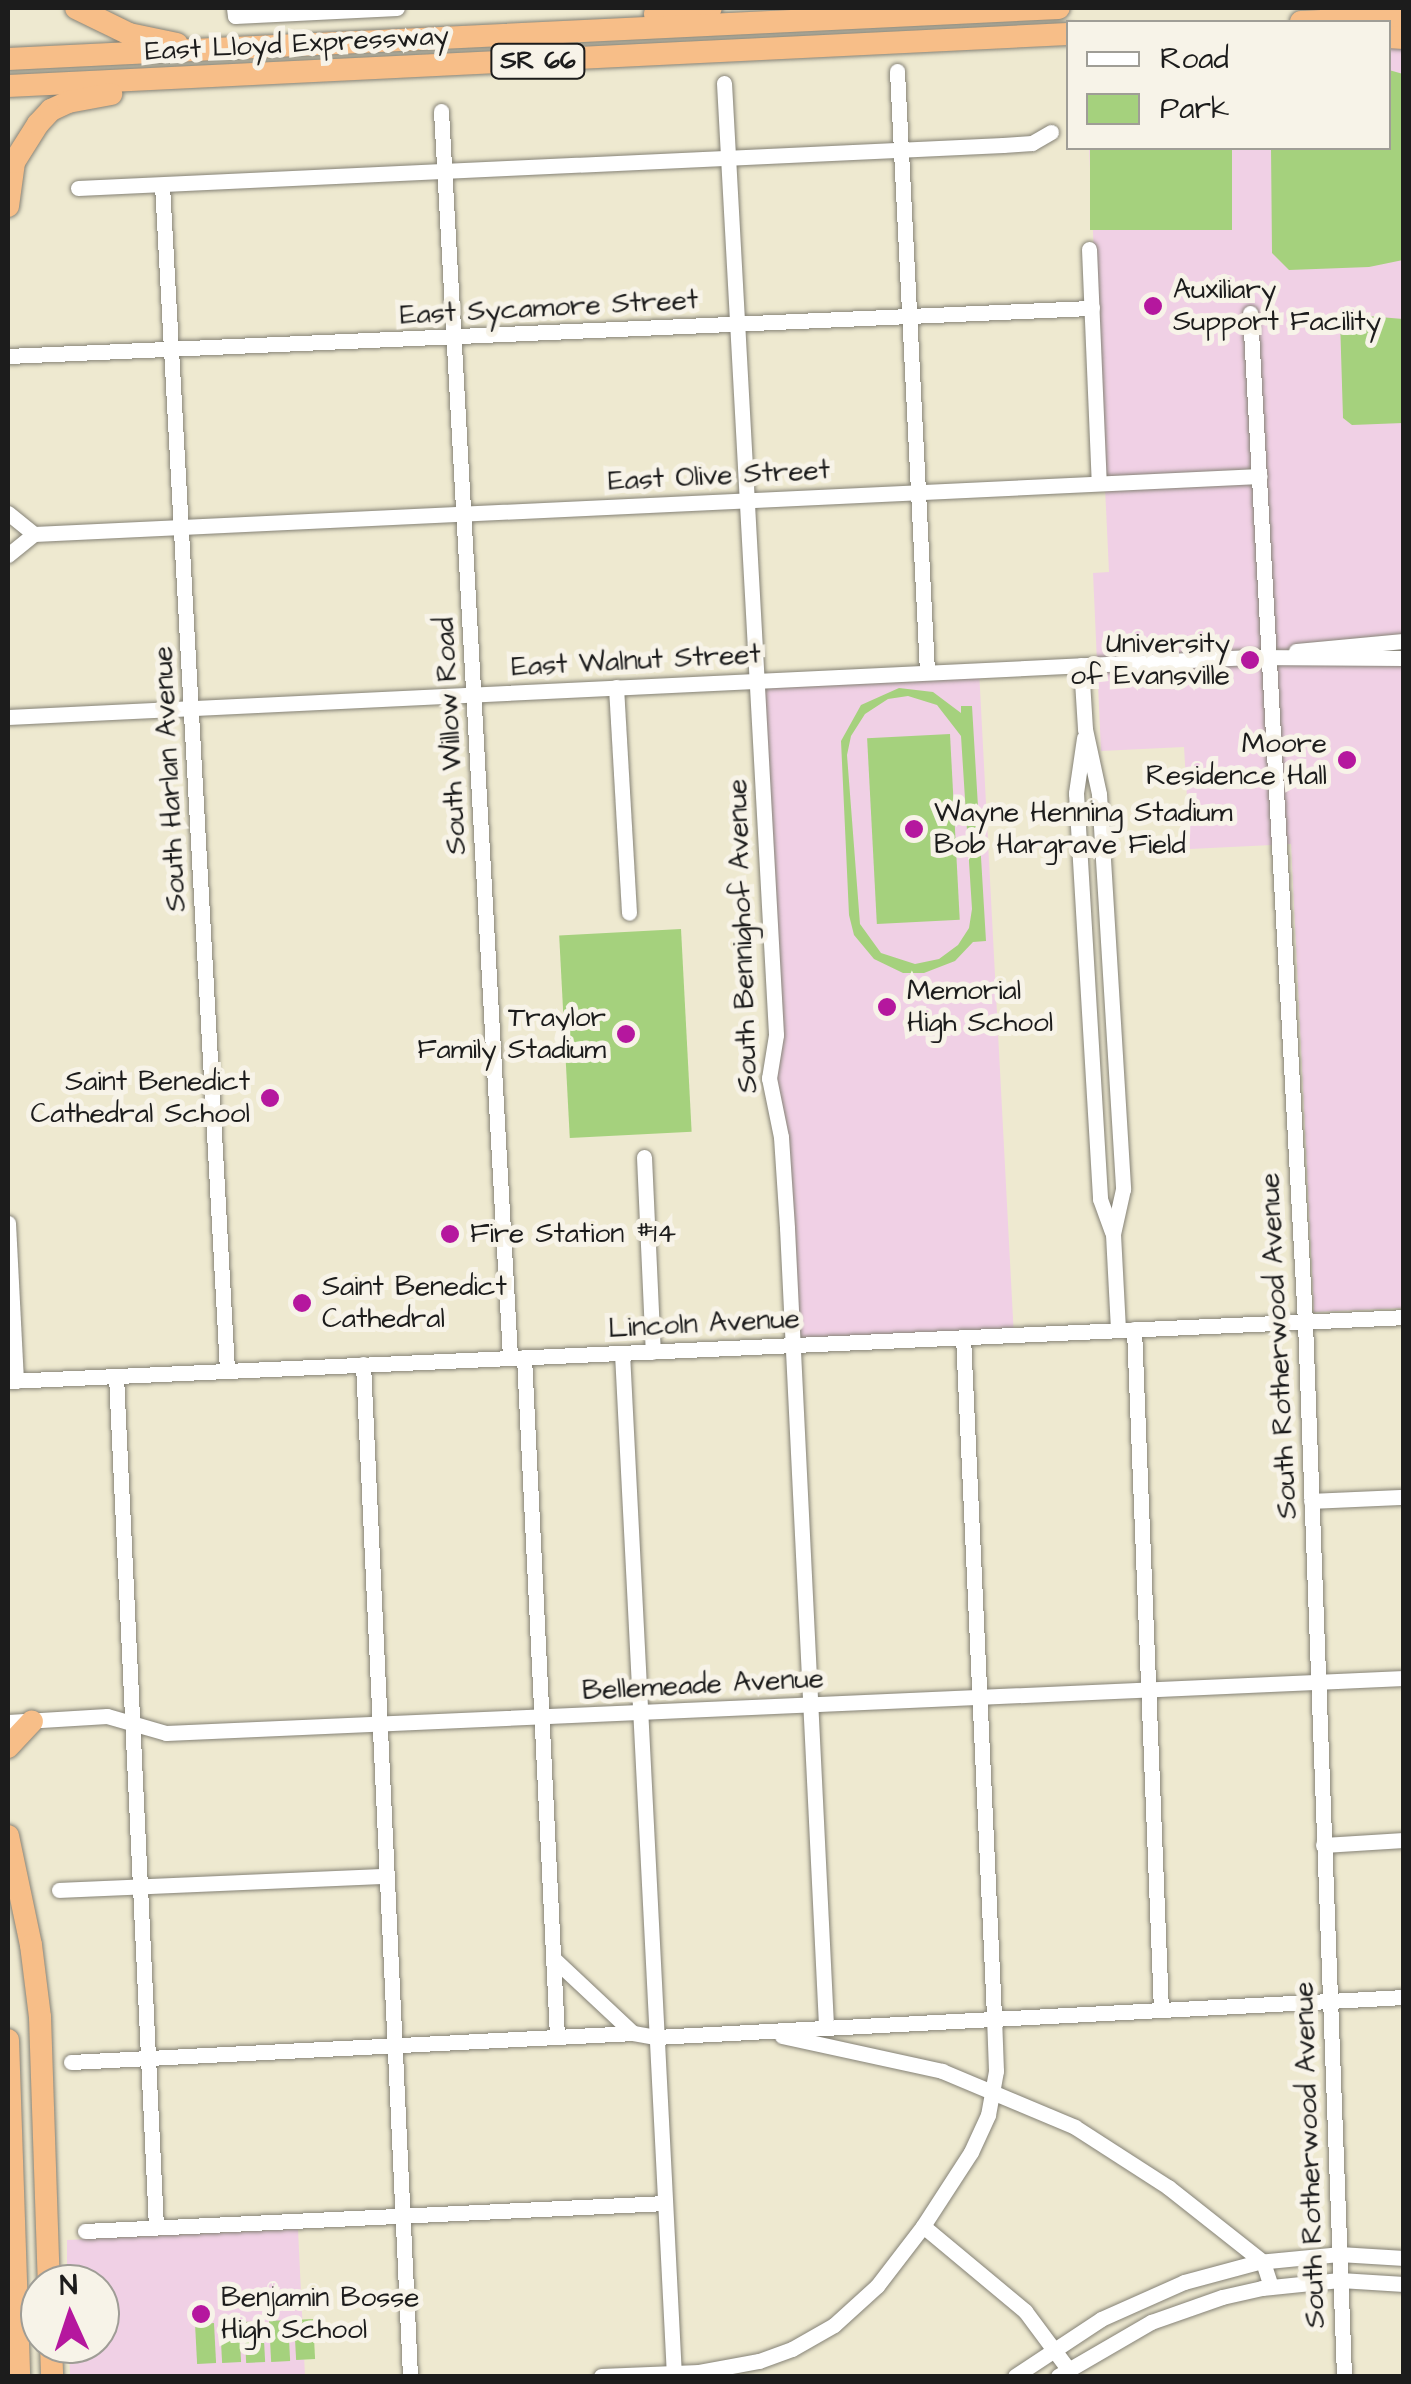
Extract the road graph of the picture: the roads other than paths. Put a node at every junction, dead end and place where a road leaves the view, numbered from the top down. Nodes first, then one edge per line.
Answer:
1 (76, 8) edge
2 (397, 8) edge
3 (712, 8) edge
4 (1058, 8) edge
5 (235, 12) edge
6 (1404, 17) edge
7 (1342, 20) edge
8 (589, 31) junction
9 (1066, 34) edge
10 (204, 51) junction
11 (8, 59) edge
12 (897, 71) dead end
13 (158, 81) junction
14 (724, 84) dead end
15 (8, 86) edge
16 (442, 112) dead end
17 (1051, 132) dead end
18 (901, 150) junction
19 (728, 158) junction
20 (446, 171) junction
21 (162, 185) junction
22 (78, 188) dead end
23 (8, 206) edge
24 (1089, 250) dead end
25 (1092, 308) junction
26 (1250, 314) dead end
27 (909, 316) junction
28 (737, 324) junction
29 (455, 338) junction
30 (171, 350) junction
31 (8, 356) edge
32 (1260, 476) junction
33 (1100, 483) junction
34 (920, 492) junction
35 (747, 500) junction
36 (8, 513) edge
37 (464, 514) junction
38 (182, 528) junction
39 (34, 534) junction
40 (8, 555) edge
41 (1404, 641) edge
42 (1268, 656) junction
43 (1404, 658) edge
44 (1081, 665) junction
45 (927, 672) junction
46 (756, 680) junction
47 (616, 688) junction
48 (474, 694) junction
49 (191, 708) junction
50 (8, 716) edge
51 (1085, 729) junction
52 (629, 913) dead end
53 (644, 1158) dead end
54 (8, 1223) edge
55 (1113, 1234) junction
56 (1404, 1317) edge
57 (1305, 1322) junction
58 (1126, 1329) junction
59 (963, 1336) junction
60 (793, 1345) junction
61 (653, 1352) junction
62 (622, 1353) junction
63 (517, 1357) junction
64 (363, 1364) junction
65 (228, 1371) junction
66 (116, 1376) junction
67 (12, 1381) edge
68 (1404, 1498) edge
69 (1311, 1501) junction
70 (1404, 1678) edge
71 (1318, 1682) junction
72 (1148, 1690) junction
73 (979, 1698) junction
74 (810, 1706) junction
75 (642, 1713) junction
76 (542, 1718) junction
77 (32, 1721) junction
78 (8, 1722) edge
79 (132, 1723) junction
80 (380, 1725) junction
81 (8, 1748) edge
82 (8, 1836) edge
83 (1404, 1840) edge
84 (1323, 1845) junction
85 (386, 1876) junction
86 (140, 1887) junction
87 (59, 1890) dead end
88 (554, 1960) junction
89 (1404, 1998) edge
90 (1328, 2000) junction
91 (1161, 2008) junction
92 (994, 2016) junction
93 (826, 2026) junction
94 (763, 2032) junction
95 (634, 2033) junction
96 (557, 2037) junction
97 (656, 2038) junction
98 (8, 2040) edge
99 (394, 2045) junction
100 (147, 2057) junction
101 (71, 2062) dead end
102 (994, 2091) junction
103 (665, 2203) junction
104 (403, 2215) junction
105 (156, 2226) junction
106 (923, 2226) junction
107 (85, 2231) dead end
108 (48, 2250) junction
109 (15, 2252) junction
110 (1339, 2254) junction
111 (1404, 2258) edge
112 (1263, 2262) junction
113 (48, 2264) edge
114 (1340, 2280) junction
115 (1404, 2284) edge
116 (1271, 2287) junction
117 (1054, 2347) junction
118 (1063, 2372) edge
119 (674, 2375) edge
120 (19, 2376) edge
121 (410, 2376) edge
122 (601, 2376) edge
123 (1015, 2376) edge
124 (1344, 2376) edge

1 - 10 highway, SR 66
2 - 5 street
3 - 8 highway
4 - 8 highway, East Lloyd Expressway / SR 66
6 - 7 highway
8 - 10 highway, East Lloyd Expressway / SR 66
9 - 13 highway, East Lloyd Expressway / SR 66
10 - 11 highway, East Lloyd Expressway
12 - 18 street
13 - 15 highway, East Lloyd Expressway / SR 66
13 - 23 highway
14 - 19 street, South Bennighof Avenue
16 - 20 street, South Willow Road
17 - 18 street
18 - 19 street
18 - 27 street
19 - 20 street
19 - 28 street, South Bennighof Avenue
20 - 21 street
20 - 29 street, South Willow Road
21 - 22 street
21 - 30 street, South Harlan Avenue
24 - 25 street
25 - 27 street, East Sycamore Street
25 - 33 street
26 - 32 street, South Rotherwood Avenue
27 - 28 street, East Sycamore Street
27 - 34 street
28 - 29 street, East Sycamore Street
28 - 35 street, South Bennighof Avenue
29 - 30 street, East Sycamore Street
29 - 37 street, South Willow Road
30 - 31 street, East Sycamore Street
30 - 38 street, South Harlan Avenue
32 - 33 street, East Olive Street
32 - 42 street, South Rotherwood Avenue
33 - 34 street, East Olive Street
34 - 35 street, East Olive Street
34 - 45 street
35 - 37 street, East Olive Street
35 - 46 street, South Bennighof Avenue
36 - 39 street
37 - 38 street, East Olive Street
37 - 48 street, South Willow Road
38 - 39 street, East Olive Street
38 - 49 street, South Harlan Avenue
39 - 40 street
41 - 42 street, East Walnut Street
42 - 43 street, East Walnut Street
42 - 44 street, East Walnut Street
42 - 57 street, South Rotherwood Avenue
44 - 45 street, East Walnut Street
44 - 51 street
45 - 46 street, East Walnut Street
46 - 47 street, East Walnut Street
46 - 60 street, South Bennighof Avenue
47 - 48 street, East Walnut Street
47 - 52 street
48 - 49 street, East Walnut Street
48 - 63 street, South Willow Road
49 - 50 street, East Walnut Street
49 - 65 street, South Harlan Avenue
51 - 55 street
51 - 55 street
53 - 61 street
54 - 67 street
55 - 58 street
56 - 57 street, Lincoln Avenue
57 - 58 street, Lincoln Avenue
57 - 69 street, South Rotherwood Avenue
58 - 59 street, Lincoln Avenue
58 - 72 street
59 - 60 street, Lincoln Avenue
59 - 73 street
60 - 61 street, Lincoln Avenue
60 - 74 street, South Bennighof Avenue
61 - 62 street, Lincoln Avenue
62 - 63 street, Lincoln Avenue
62 - 75 street
63 - 64 street, Lincoln Avenue
63 - 76 street, South Willow Road
64 - 65 street, Lincoln Avenue
64 - 80 street
65 - 66 street, Lincoln Avenue
66 - 67 street, Lincoln Avenue
66 - 79 street
68 - 69 street
69 - 71 street, South Rotherwood Avenue
70 - 71 street, Bellemeade Avenue
71 - 72 street, Bellemeade Avenue
71 - 84 street, South Rotherwood Avenue
72 - 73 street, Bellemeade Avenue
72 - 91 street
73 - 74 street, Bellemeade Avenue
73 - 92 street
74 - 75 street, Bellemeade Avenue
74 - 93 street, South Bennighof Avenue
75 - 76 street, Bellemeade Avenue
75 - 97 street
76 - 80 street, Bellemeade Avenue
76 - 88 street, South Willow Road
77 - 78 street, Bellemeade Avenue
77 - 79 street, Bellemeade Avenue
77 - 81 highway
79 - 80 street, Bellemeade Avenue
79 - 86 street
80 - 85 street
82 - 108 highway
83 - 84 street
84 - 90 street, South Rotherwood Avenue
85 - 86 street
85 - 99 street
86 - 87 street
86 - 100 street
88 - 95 street
88 - 96 street, South Willow Road
89 - 90 street
90 - 91 street
90 - 110 street, South Rotherwood Avenue
91 - 92 street
92 - 93 street
92 - 102 street
93 - 94 street
94 - 97 street
94 - 102 street
95 - 96 street
95 - 97 street
96 - 99 street
97 - 103 street
98 - 109 highway
99 - 100 street
99 - 104 street
100 - 101 street
100 - 105 street
102 - 106 street
102 - 112 street
103 - 104 street
103 - 119 street
104 - 105 street
104 - 121 street
105 - 107 street
106 - 117 street
106 - 119 street
108 - 109 highway
108 - 113 highway
109 - 120 highway
110 - 111 street
110 - 112 street
110 - 114 street, South Rotherwood Avenue
112 - 116 street
112 - 117 street
114 - 115 street
114 - 116 street
114 - 124 street, South Rotherwood Avenue
116 - 118 street
117 - 118 street
117 - 123 street
119 - 122 street

